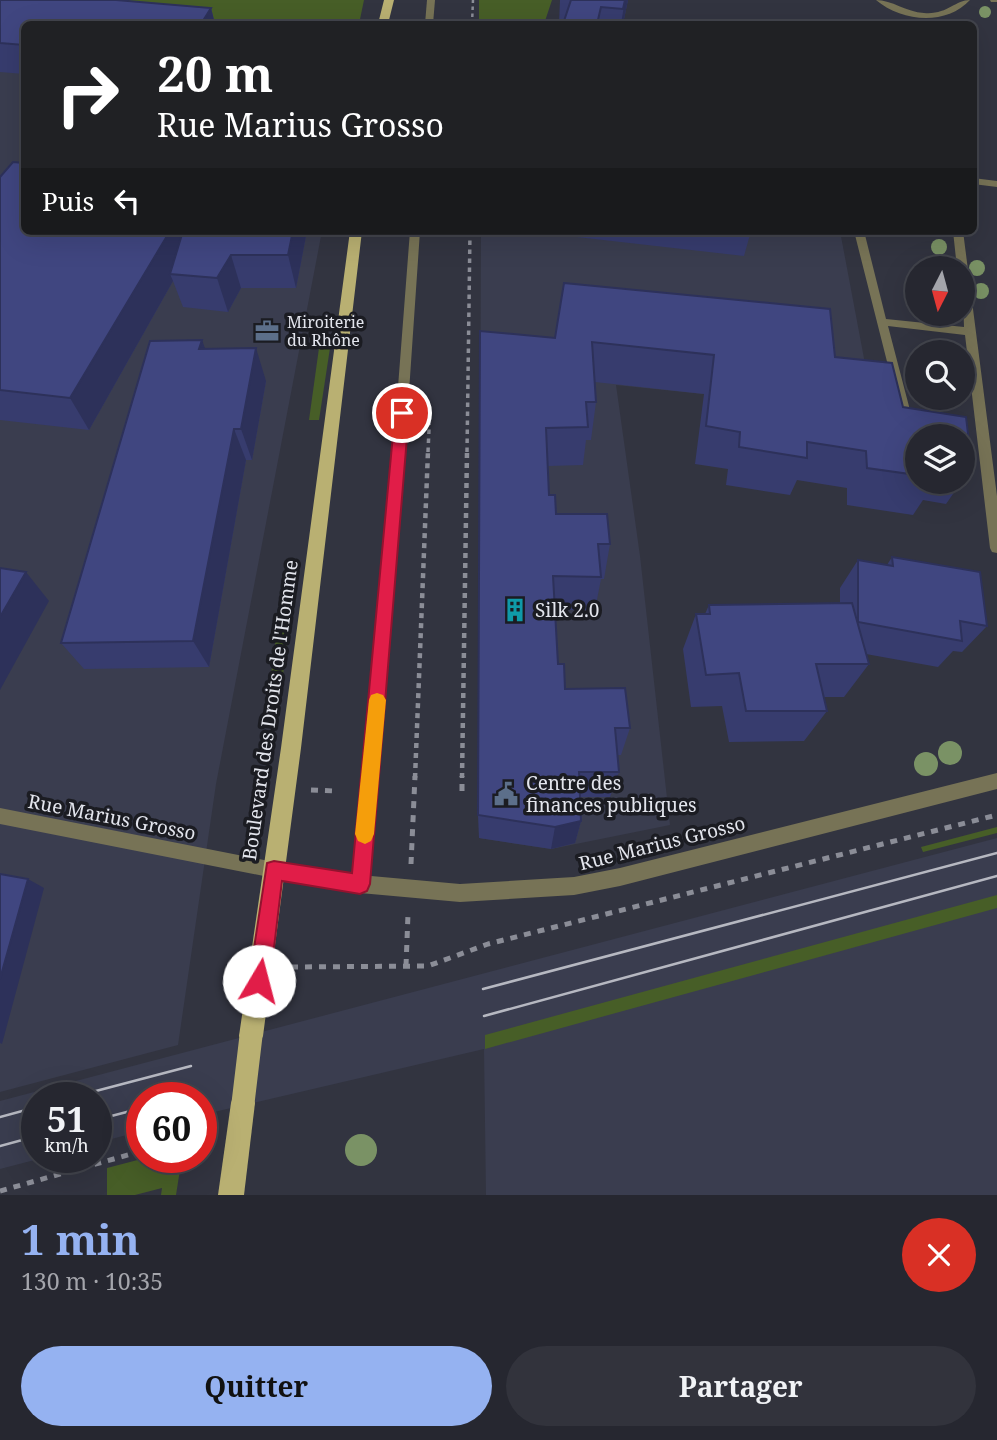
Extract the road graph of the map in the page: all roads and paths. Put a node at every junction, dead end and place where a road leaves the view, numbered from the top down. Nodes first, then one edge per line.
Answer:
1 (389, 0) edge
2 (431, 0) edge
3 (473, 0) edge
4 (880, 0) edge
5 (966, 0) edge
6 (926, 20) edge
7 (384, 21) edge
8 (429, 21) edge
9 (472, 21) edge
10 (977, 182) edge
11 (997, 184) edge
12 (355, 235) edge
13 (415, 235) edge
14 (470, 235) edge
15 (860, 235) edge
16 (959, 235) edge
17 (881, 322) junction
18 (972, 332) junction
19 (430, 398) dead end
20 (905, 414) edge
21 (997, 548) edge
22 (997, 781) edge
23 (306, 790) dead end
24 (335, 790) dead end
25 (462, 791) dead end
26 (997, 815) edge
27 (0, 816) edge
28 (274, 870) junction
29 (360, 884) junction
30 (410, 889) junction
31 (406, 966) junction
32 (261, 967) junction
33 (126, 1156) edge
34 (0, 1191) edge
35 (231, 1195) edge

1 - 7 main road
2 - 8 street
3 - 9 path
4 - 6 street
5 - 6 street
10 - 11 street
12 - 28 main road, Boulevard des Droits de l'Homme
13 - 29 street
14 - 25 path
15 - 17 street
16 - 18 street
17 - 18 street
17 - 20 street
18 - 21 street
19 - 30 path
22 - 30 street, Rue Marius Grosso
23 - 24 path
26 - 31 path
27 - 28 street, Rue Marius Grosso
28 - 29 street, Rue Marius Grosso
28 - 32 main road, Boulevard des Droits de l'Homme
29 - 30 street, Rue Marius Grosso
30 - 31 path
31 - 32 path
32 - 35 main road, Boulevard des Droits de l'Homme, bridge
33 - 34 path

